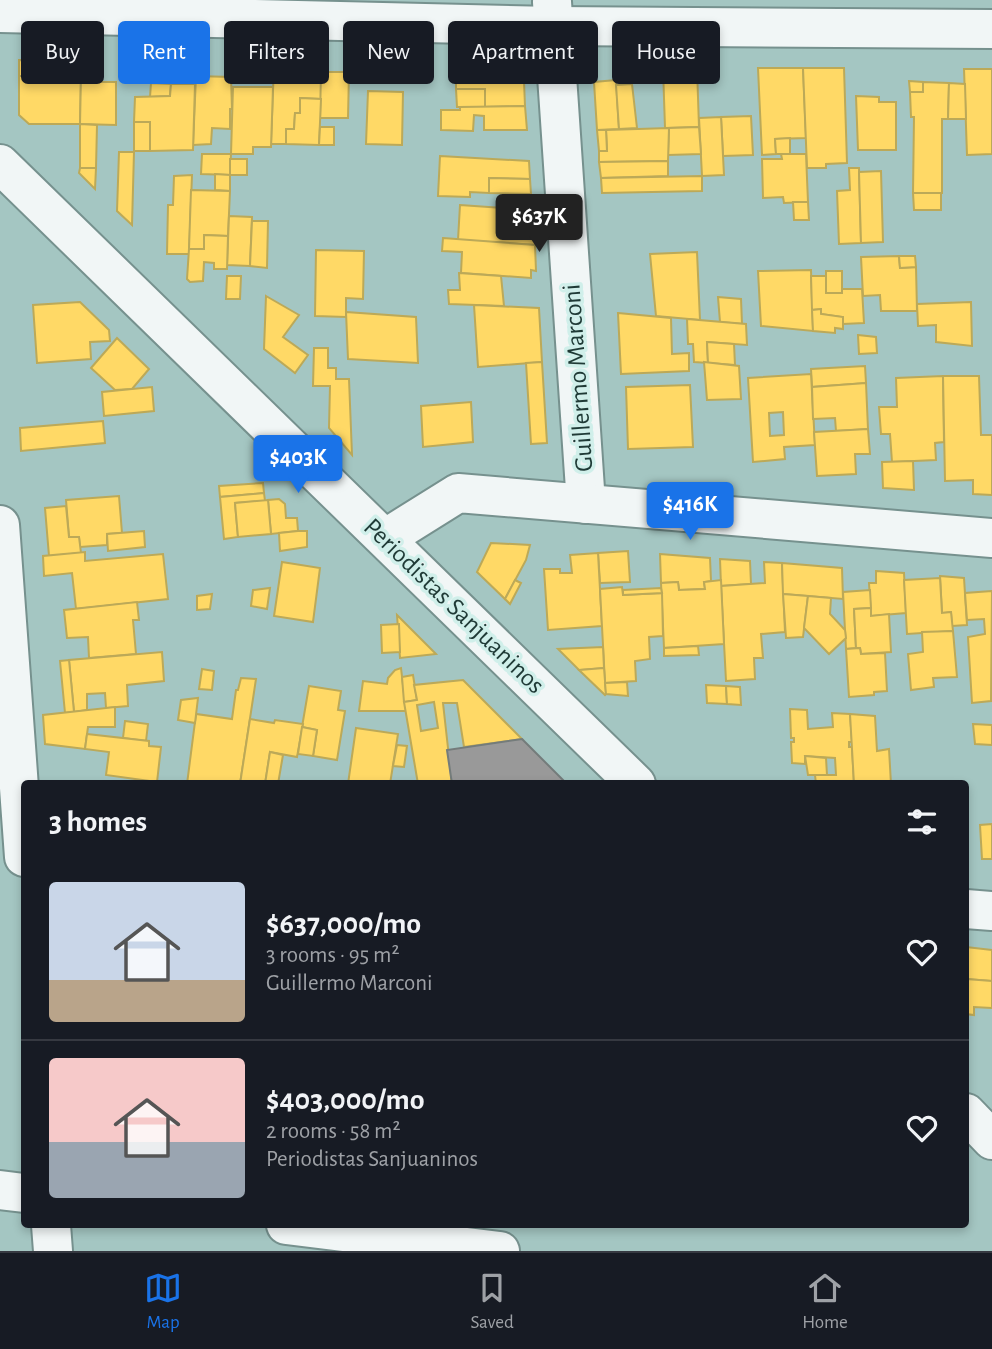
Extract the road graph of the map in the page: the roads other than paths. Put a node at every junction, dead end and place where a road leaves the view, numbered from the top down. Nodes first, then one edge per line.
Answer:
1 (0, 13) edge
2 (553, 13) edge
3 (992, 30) edge
4 (0, 164) edge
5 (586, 504) junction
6 (0, 525) edge
7 (386, 538) junction
8 (992, 538) edge
9 (632, 780) edge
10 (15, 786) edge
11 (21, 833) edge
12 (969, 909) edge
13 (992, 911) edge
14 (969, 1116) edge
15 (992, 1140) edge
16 (0, 1190) edge
17 (21, 1193) edge
18 (51, 1228) edge
19 (323, 1228) edge
20 (483, 1241) edge
21 (52, 1251) edge

1 - 2 street
2 - 3 street
2 - 5 street, Guillermo Marconi
4 - 7 street, Periodistas Sanjuaninos
5 - 7 street
5 - 8 street
6 - 10 street
7 - 9 street, Periodistas Sanjuaninos
10 - 11 street
12 - 13 street
14 - 15 street
16 - 17 street
18 - 21 street
19 - 20 street

